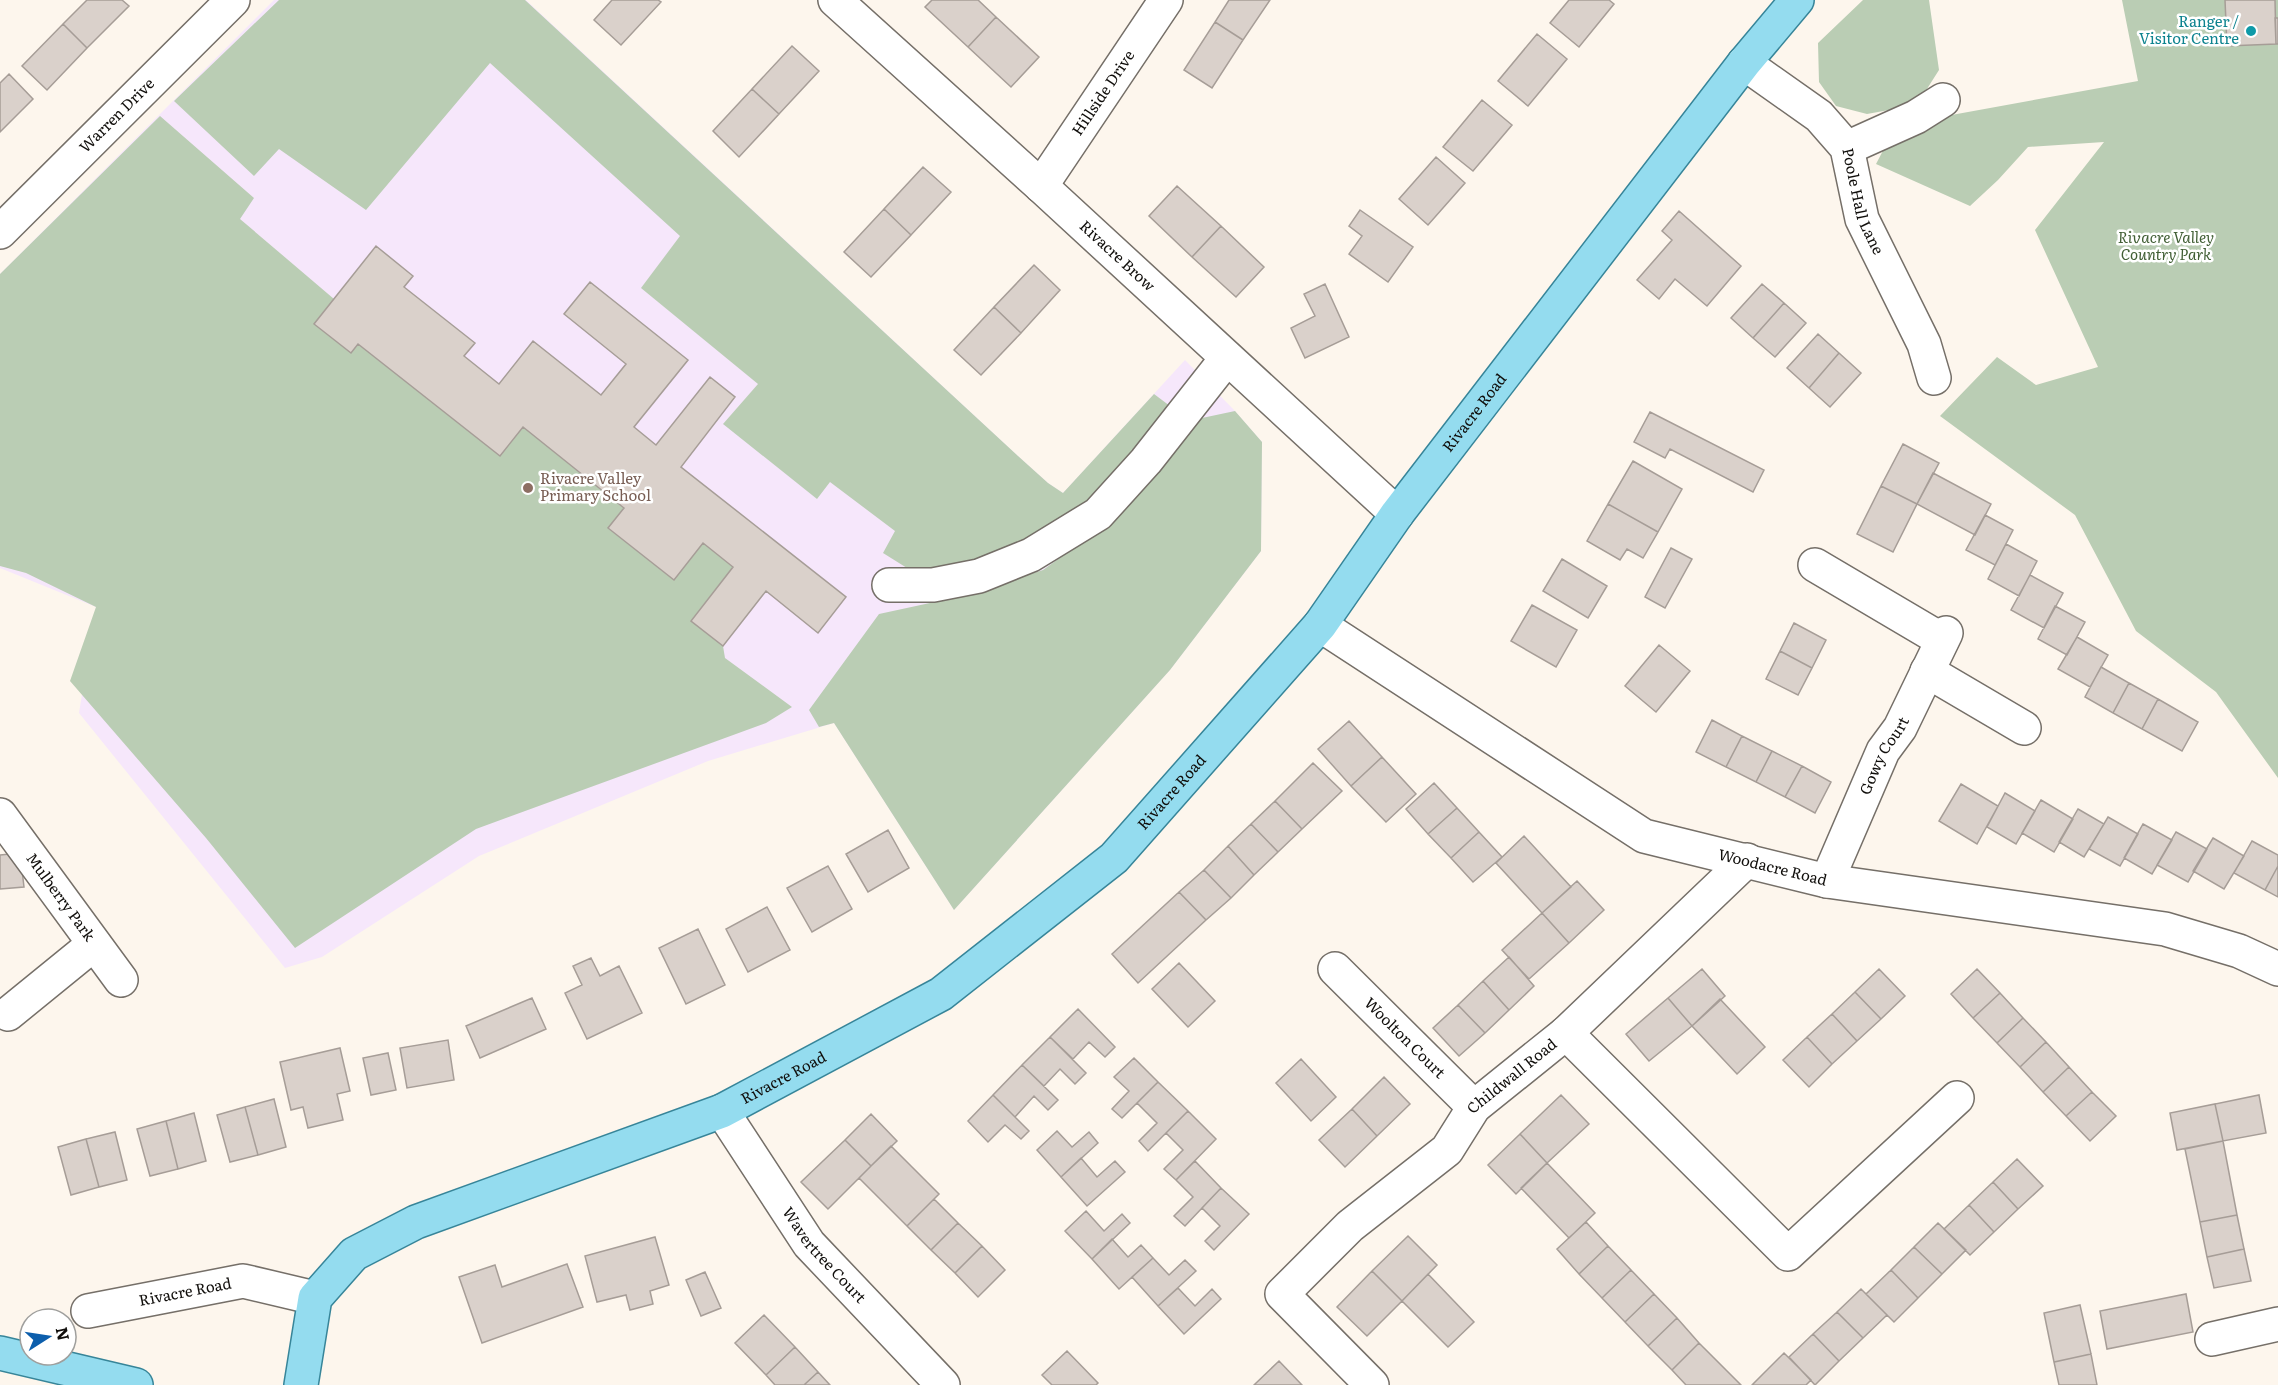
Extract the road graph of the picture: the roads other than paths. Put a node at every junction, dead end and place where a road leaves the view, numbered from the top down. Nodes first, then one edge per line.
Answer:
1 (233, 0) edge
2 (835, 0) edge
3 (1166, 0) edge
4 (1797, 0) edge
5 (1744, 63) junction
6 (1943, 100) dead end
7 (1847, 148) junction
8 (1041, 186) junction
9 (0, 232) edge
10 (1227, 358) junction
11 (1934, 378) dead end
12 (1397, 514) junction
13 (1815, 565) dead end
14 (889, 585) dead end
15 (1320, 625) junction
16 (1927, 671) junction
17 (2024, 728) dead end
18 (0, 815) edge
19 (1747, 860) junction
20 (1827, 881) junction
21 (94, 944) junction
22 (1335, 969) dead end
23 (2278, 969) edge
24 (121, 980) dead end
25 (8, 1014) dead end
26 (1566, 1033) junction
27 (1957, 1098) dead end
28 (1474, 1107) junction
29 (722, 1111) junction
30 (315, 1298) junction
31 (88, 1311) dead end
32 (2278, 1324) edge
33 (2212, 1339) dead end
34 (4, 1353) edge
35 (136, 1385) edge
36 (302, 1385) edge
37 (943, 1385) edge
38 (1372, 1385) edge

1 - 9 street, Warren Drive
2 - 8 street, Rivacre Brow
3 - 8 street, Hillside Drive
4 - 5 main road, Rivacre Road
5 - 7 street, Poole Hall Lane
5 - 12 main road, Rivacre Road
6 - 7 street
7 - 11 street, Poole Hall Lane
8 - 10 street, Rivacre Brow
10 - 12 street, Rivacre Brow
10 - 14 street
12 - 15 main road, Rivacre Road
13 - 16 street, Gowy Court
15 - 19 street, Woodacre Road
15 - 29 main road, Rivacre Road
16 - 17 street
16 - 20 street, Gowy Court
18 - 21 street, Mulberry Park
19 - 20 street, Woodacre Road
19 - 26 street, Childwall Road
20 - 23 street, Woodacre Road
21 - 24 street, Mulberry Park
21 - 25 street
22 - 28 street, Woolton Court
26 - 27 street
26 - 28 street, Childwall Road
28 - 38 street, Childwall Road
29 - 30 main road, Rivacre Road
29 - 37 street, Wavertree Court
30 - 31 street, Rivacre Road
30 - 36 main road
32 - 33 street
34 - 35 main road

